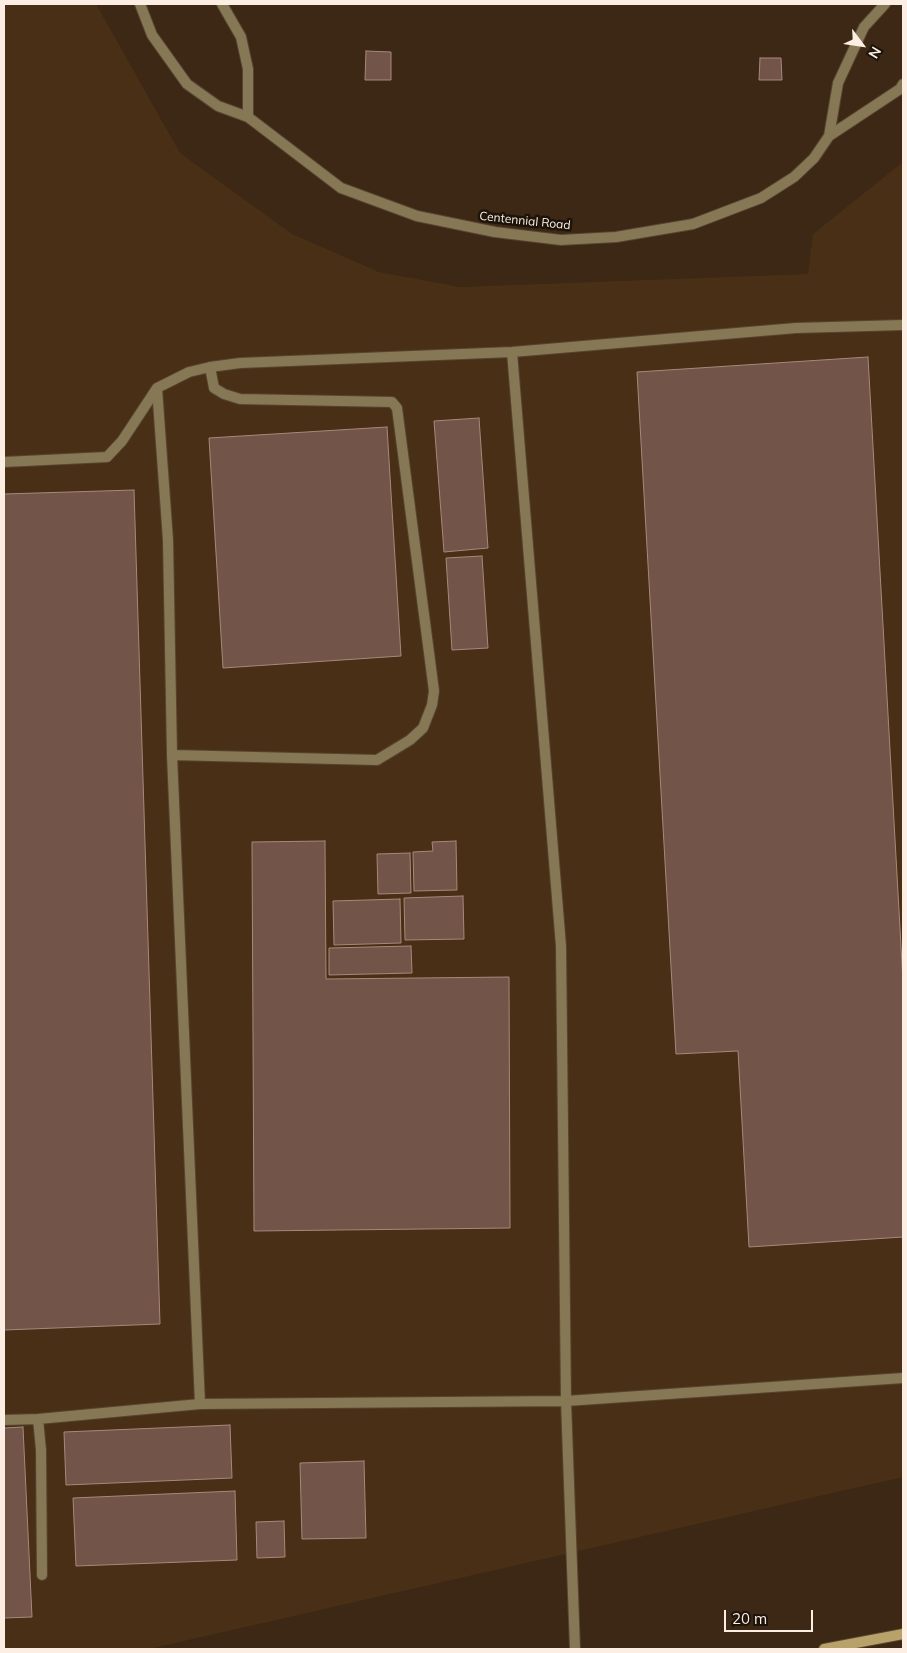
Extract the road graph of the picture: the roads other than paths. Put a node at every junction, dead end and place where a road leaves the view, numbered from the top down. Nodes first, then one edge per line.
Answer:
1 (140, 4) edge
2 (222, 4) edge
3 (885, 4) edge
4 (903, 84) edge
5 (248, 116) junction
6 (829, 136) junction
7 (903, 324) edge
8 (512, 352) junction
9 (210, 367) junction
10 (157, 388) junction
11 (4, 462) edge
12 (172, 755) junction
13 (903, 1378) edge
14 (566, 1401) junction
15 (200, 1404) junction
16 (38, 1419) junction
17 (4, 1420) edge
18 (42, 1575) dead end
19 (903, 1634) edge
20 (575, 1649) edge
21 (824, 1649) edge

1 - 5 street, Centennial Road
2 - 5 street
3 - 6 street, Centennial Road
4 - 6 street, Centennial Road
5 - 6 street, Centennial Road
7 - 8 street
8 - 9 street
8 - 14 street
9 - 10 street
9 - 12 street
10 - 11 street
10 - 12 street
12 - 15 street
13 - 14 street
14 - 15 street
14 - 20 street
15 - 16 street
16 - 17 street
16 - 18 street
19 - 21 main road

